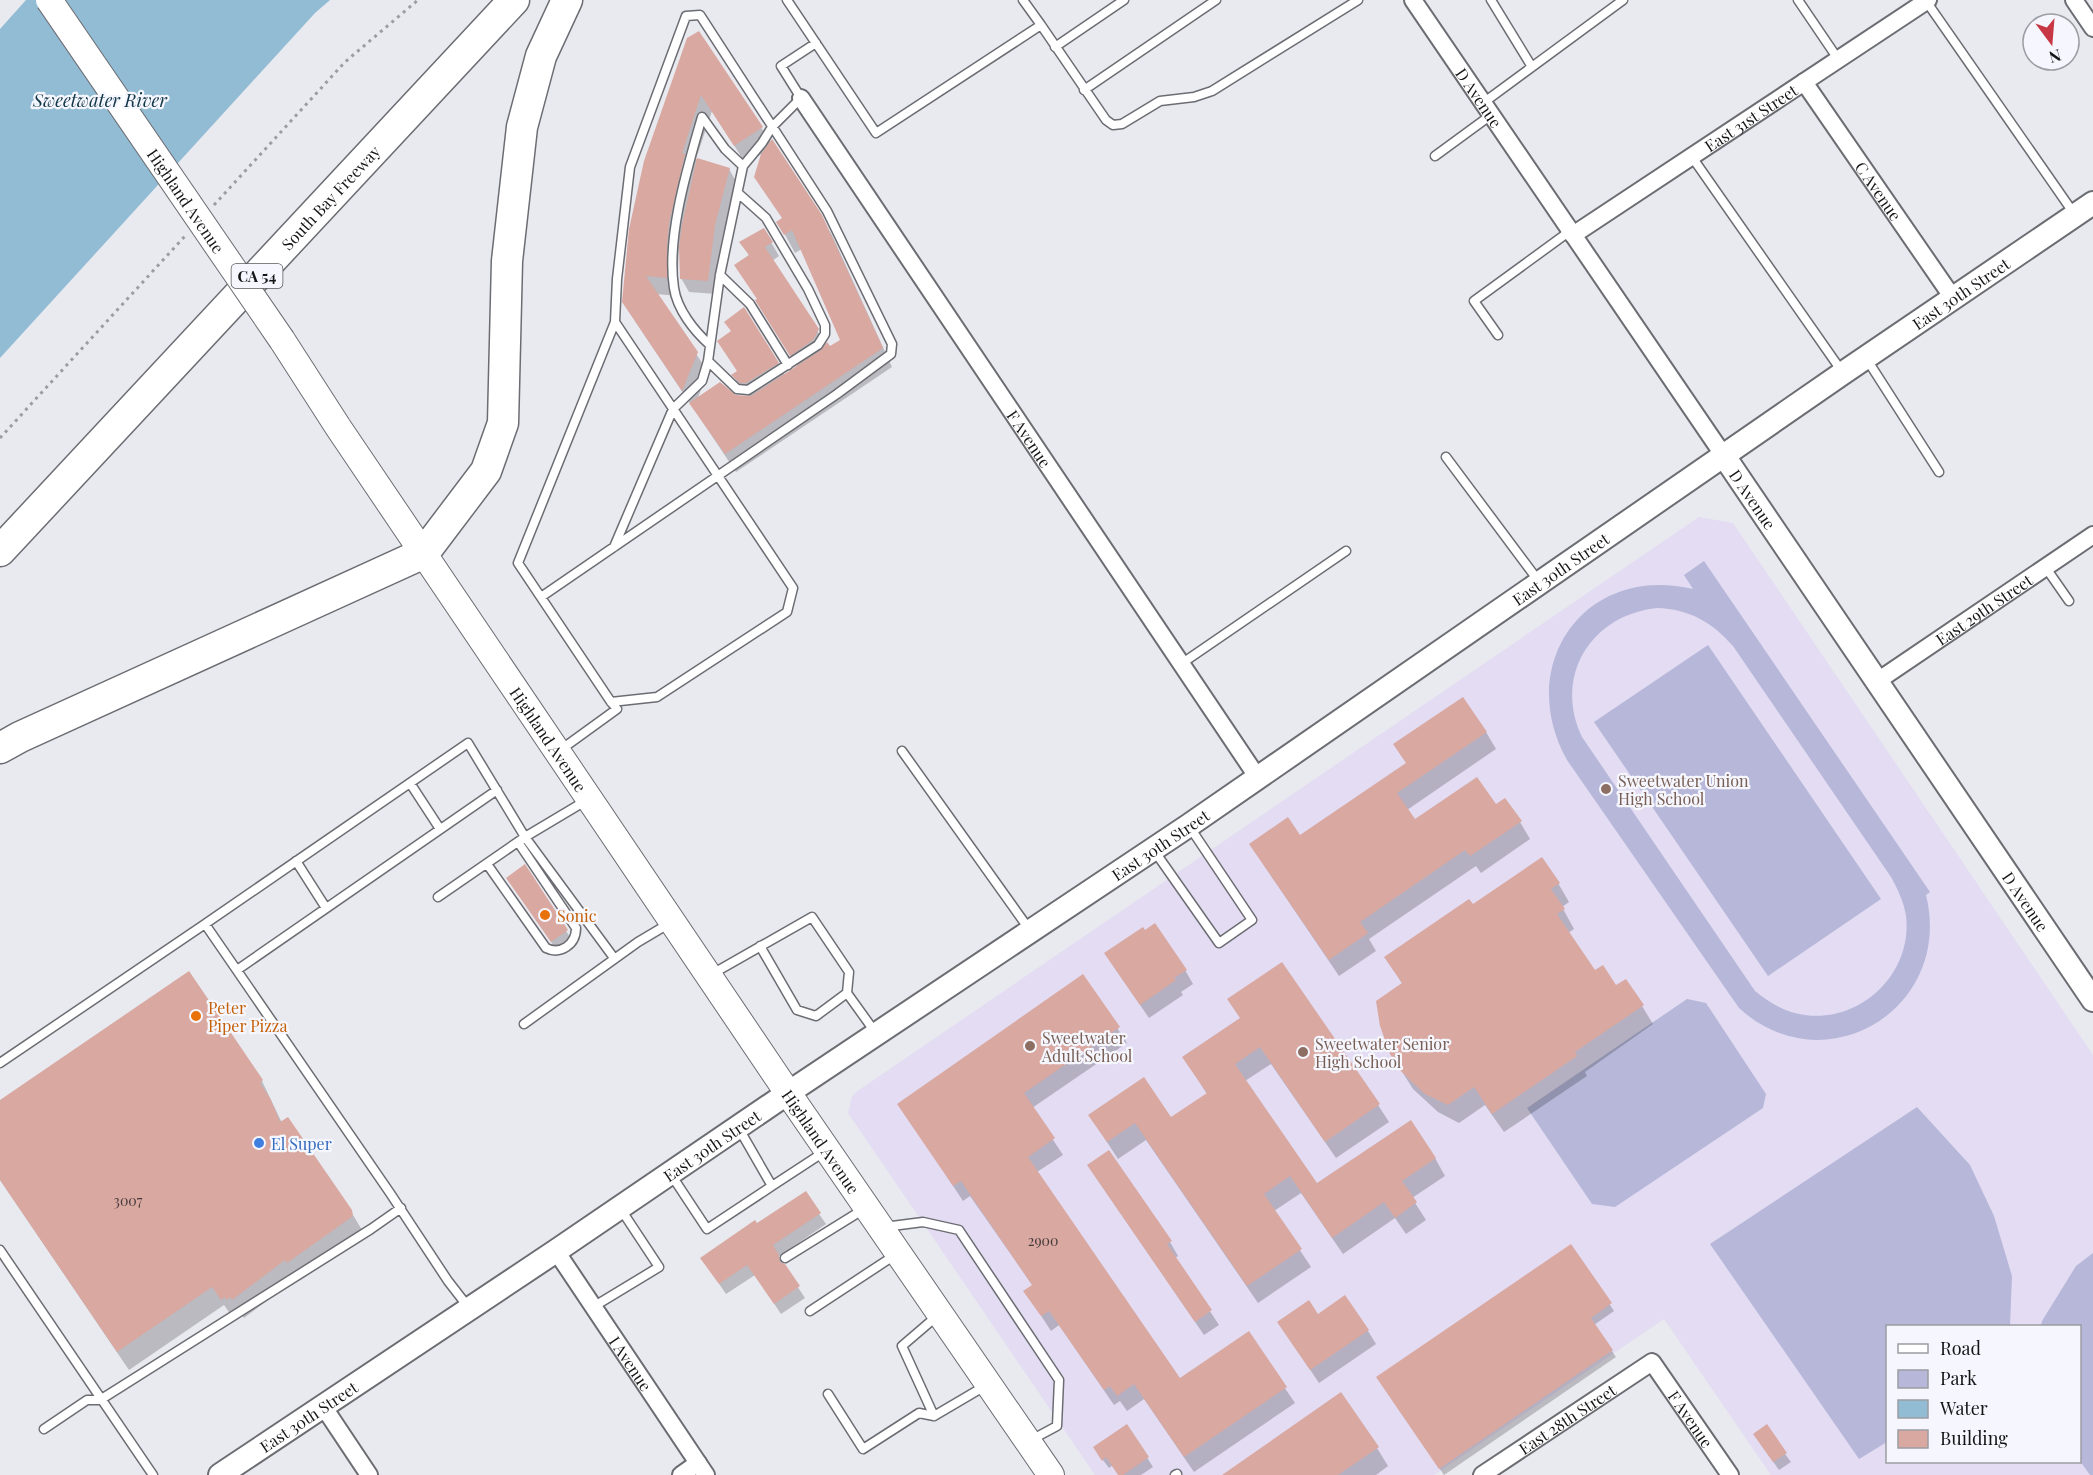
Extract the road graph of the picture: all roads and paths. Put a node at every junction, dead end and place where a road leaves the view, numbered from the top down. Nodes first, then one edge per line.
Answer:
1 (49, 0) edge
2 (514, 0) edge
3 (567, 0) edge
4 (787, 0) edge
5 (1023, 0) edge
6 (1124, 0) edge
7 (1216, 0) edge
8 (1357, 0) edge
9 (1413, 0) edge
10 (1491, 0) edge
11 (1623, 0) edge
12 (1798, 0) edge
13 (1927, 0) edge
14 (2074, 0) edge
15 (1041, 25) junction
16 (2093, 28) edge
17 (816, 43) junction
18 (1055, 47) junction
19 (1838, 59) junction
20 (1532, 67) junction
21 (1804, 82) junction
22 (1084, 90) junction
23 (801, 98) junction
24 (1487, 109) junction
25 (772, 127) junction
26 (1435, 156) dead end
27 (1692, 157) junction
28 (743, 166) junction
29 (738, 193) junction
30 (2084, 209) edge
31 (1572, 233) junction
32 (720, 275) junction
33 (1953, 298) junction
34 (615, 322) junction
35 (1498, 335) dead end
36 (710, 345) junction
37 (1865, 357) junction
38 (708, 361) junction
39 (788, 365) junction
40 (1843, 372) junction
41 (673, 409) junction
42 (1446, 456) dead end
43 (1724, 456) junction
44 (1939, 472) dead end
45 (718, 476) junction
46 (2093, 535) edge
47 (614, 548) junction
48 (0, 551) edge
49 (1346, 551) dead end
50 (424, 553) junction
51 (2046, 568) junction
52 (1540, 583) junction
53 (541, 597) junction
54 (2069, 601) dead end
55 (1181, 664) junction
56 (1876, 682) junction
57 (612, 702) junction
58 (0, 748) edge
59 (903, 751) dead end
60 (558, 752) junction
61 (1258, 778) junction
62 (410, 783) junction
63 (497, 790) junction
64 (589, 798) junction
65 (1188, 825) junction
66 (440, 829) junction
67 (522, 839) junction
68 (1153, 849) junction
69 (296, 861) junction
70 (487, 864) junction
71 (438, 897) dead end
72 (326, 908) junction
73 (673, 922) junction
74 (206, 924) junction
75 (1031, 932) junction
76 (760, 946) junction
77 (614, 958) junction
78 (237, 970) junction
79 (709, 975) junction
80 (847, 993) junction
81 (2093, 1000) edge
82 (524, 1023) dead end
83 (877, 1034) junction
84 (0, 1063) edge
85 (788, 1093) junction
86 (738, 1127) junction
87 (827, 1150) junction
88 (670, 1173) junction
89 (772, 1186) junction
90 (401, 1208) junction
91 (620, 1208) junction
92 (873, 1217) junction
93 (0, 1250) edge
94 (556, 1251) junction
95 (898, 1253) junction
96 (785, 1258) dead end
97 (593, 1307) junction
98 (470, 1309) junction
99 (810, 1311) dead end
100 (940, 1314) junction
101 (1652, 1362) joint
102 (988, 1384) junction
103 (828, 1394) dead end
104 (100, 1400) junction
105 (323, 1406) junction
106 (934, 1416) junction
107 (44, 1429) dead end
108 (1028, 1442) junction
109 (702, 1469) edge
110 (153, 1475) edge
111 (220, 1475) edge
112 (369, 1475) edge
113 (681, 1475) edge
114 (1051, 1475) edge
115 (1482, 1475) edge
116 (1730, 1475) edge

1 - 50 main road, Highland Avenue, bridge
2 - 48 highway, South Bay Freeway / CA 54
3 - 50 highway
4 - 17 lane
5 - 15 lane
6 - 18 lane
7 - 22 lane
8 - 22 lane
9 - 24 street, D Avenue
10 - 20 lane
11 - 20 lane
12 - 19 lane
13 - 19 street, East 31st Street
13 - 30 lane
14 - 16 street
15 - 17 lane
15 - 18 lane
17 - 23 lane
18 - 22 lane
19 - 21 street, East 31st Street
20 - 24 lane
21 - 27 street, East 31st Street
21 - 33 street, C Avenue
23 - 25 lane
23 - 55 street, F Avenue
24 - 26 lane
24 - 31 street, D Avenue
25 - 28 lane
25 - 34 lane
25 - 45 lane
27 - 31 street, East 31st Street
27 - 40 lane
28 - 29 lane
28 - 36 lane
29 - 32 lane
29 - 39 lane
30 - 33 main road, East 30th Street
31 - 35 lane
31 - 43 street, D Avenue
32 - 36 lane
32 - 39 lane
33 - 37 main road, East 30th Street
34 - 41 lane
34 - 53 lane
36 - 38 lane
37 - 40 main road, East 30th Street
37 - 44 lane
38 - 39 lane
38 - 41 lane
40 - 43 main road, East 30th Street
41 - 45 lane
41 - 47 lane
42 - 52 lane
43 - 52 main road, East 30th Street
43 - 56 main road, D Avenue
45 - 47 lane
45 - 57 lane
46 - 51 street, East 29th Street
47 - 53 lane
49 - 55 lane
50 - 58 highway
50 - 60 main road, Highland Avenue
51 - 54 lane
51 - 56 street, East 29th Street
52 - 61 main road, East 30th Street
53 - 57 lane
55 - 61 street, F Avenue
56 - 81 main road, D Avenue
57 - 60 lane
59 - 75 lane
60 - 64 main road, Highland Avenue
61 - 65 main road, East 30th Street
62 - 63 lane
62 - 66 lane
62 - 69 lane
63 - 66 lane
63 - 67 lane
64 - 67 lane
64 - 73 main road, Highland Avenue
65 - 68 main road, East 30th Street
65 - 68 lane
66 - 72 lane
67 - 70 lane
67 - 70 lane
67 - 77 lane
68 - 75 main road, East 30th Street
69 - 72 lane
69 - 74 lane
70 - 71 lane
72 - 78 lane
73 - 77 lane
73 - 79 main road, Highland Avenue
74 - 78 lane
74 - 84 lane
75 - 83 main road, East 30th Street
76 - 79 lane
76 - 80 lane
76 - 80 lane
77 - 82 lane
78 - 90 lane
79 - 85 main road, Highland Avenue
80 - 83 lane
83 - 85 main road, East 30th Street
85 - 86 main road, East 30th Street
85 - 87 main road, Highland Avenue
86 - 88 main road, East 30th Street
86 - 89 lane
87 - 89 lane
87 - 92 main road, Highland Avenue
88 - 89 lane
88 - 91 main road, East 30th Street
90 - 98 lane
90 - 104 lane
91 - 94 main road, East 30th Street
91 - 97 lane
92 - 95 main road, Highland Avenue
92 - 96 lane
92 - 108 lane
93 - 104 lane
94 - 97 street, I Avenue
94 - 98 main road, East 30th Street
95 - 99 lane
95 - 100 main road, Highland Avenue
97 - 109 street, I Avenue
98 - 105 main road, East 30th Street
100 - 102 main road, Highland Avenue
100 - 106 lane
101 - 115 street, East 28th Street
101 - 116 street, F Avenue
102 - 106 lane
102 - 108 main road, Highland Avenue
103 - 106 lane
104 - 107 lane
104 - 110 lane
105 - 111 main road, East 30th Street
105 - 112 street
108 - 114 main road, Highland Avenue
109 - 113 street

